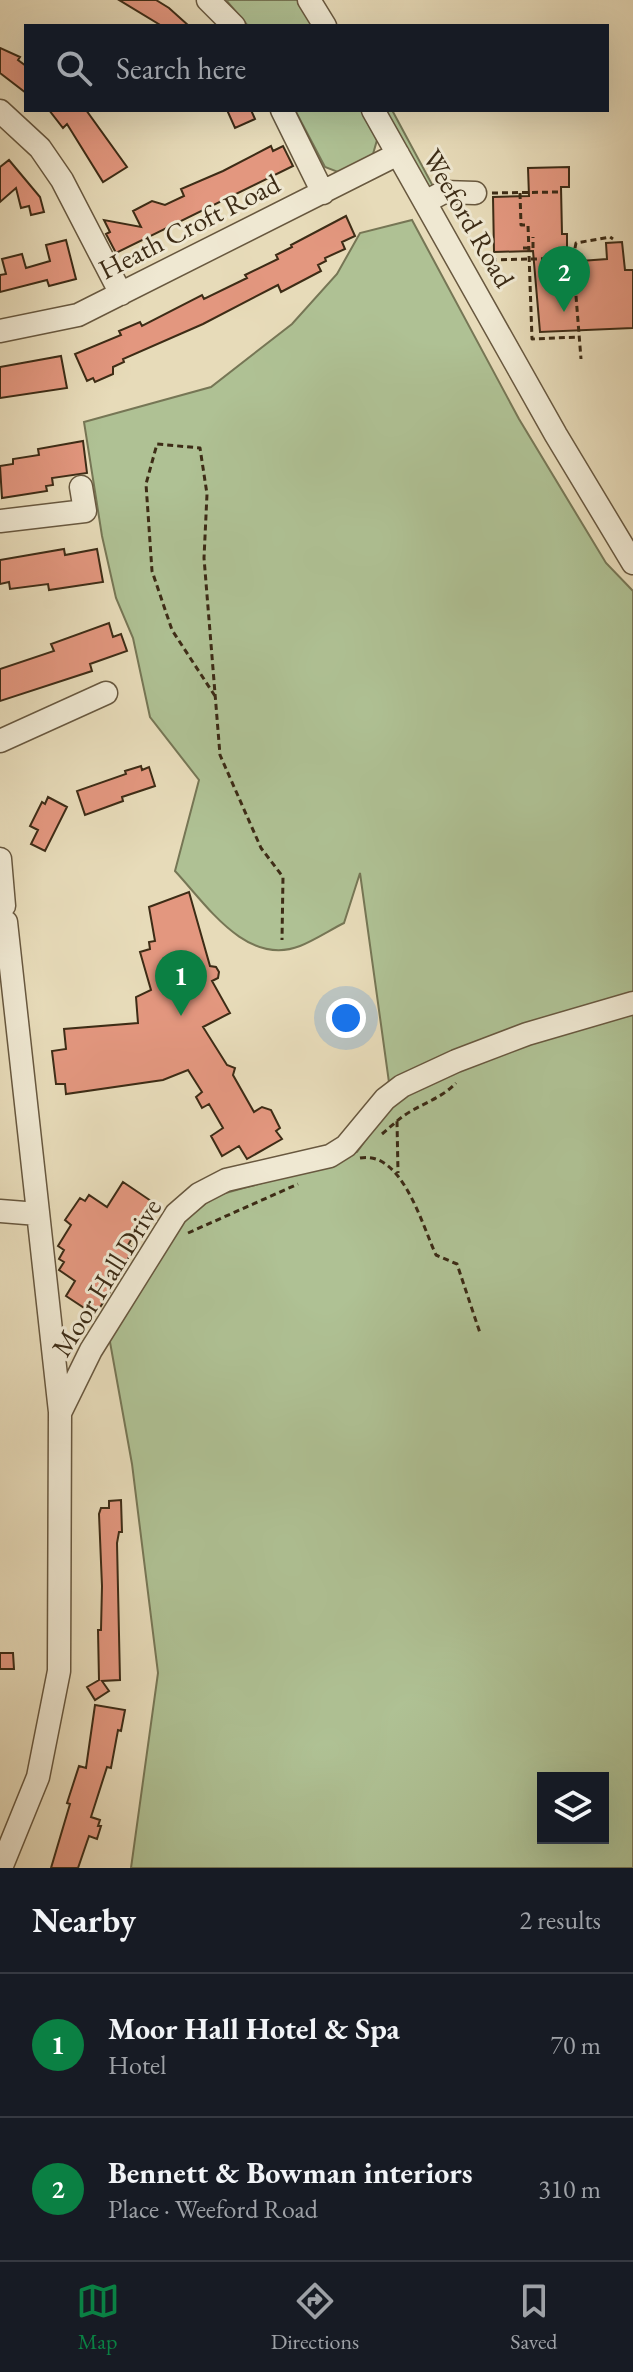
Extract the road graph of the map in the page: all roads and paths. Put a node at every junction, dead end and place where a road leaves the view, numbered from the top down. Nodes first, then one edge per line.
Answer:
1 (208, 0) edge
2 (309, 0) edge
3 (232, 24) edge
4 (324, 24) edge
5 (0, 111) edge
6 (283, 112) edge
7 (374, 112) edge
8 (398, 154) junction
9 (560, 192) dead end
10 (323, 193) junction
11 (475, 193) joint
12 (520, 193) junction
13 (427, 201) junction
14 (613, 239) dead end
15 (529, 243) junction
16 (523, 248) dead end
17 (573, 258) junction
18 (491, 260) dead end
19 (529, 261) junction
20 (121, 294) junction
21 (0, 331) edge
22 (579, 337) junction
23 (581, 359) dead end
24 (81, 487) dead end
25 (0, 521) edge
26 (633, 563) edge
27 (106, 693) dead end
28 (215, 696) junction
29 (0, 741) edge
30 (0, 859) edge
31 (282, 940) dead end
32 (633, 1003) edge
33 (456, 1083) dead end
34 (397, 1121) junction
35 (375, 1141) dead end
36 (364, 1150) dead end
37 (398, 1173) junction
38 (310, 1179) dead end
39 (0, 1211) edge
40 (38, 1214) junction
41 (159, 1242) junction
42 (480, 1333) dead end
43 (60, 1413) junction
44 (1, 1868) edge

1 - 3 street
2 - 4 street
5 - 20 street
6 - 10 street
7 - 8 street, Weeford Road
8 - 10 street, Heath Croft Road
8 - 13 street, Weeford Road
9 - 12 path
10 - 20 street, Heath Croft Road
11 - 12 path
11 - 13 street
12 - 15 path
13 - 26 street, Weeford Road
14 - 17 path
15 - 16 path
15 - 19 path
17 - 19 path
17 - 22 path
18 - 19 path
19 - 22 path
20 - 21 street, Heath Croft Road
22 - 23 path
24 - 25 street
27 - 29 street
28 - 28 path
28 - 31 path
30 - 40 street
32 - 41 street, Moor Hall Drive
33 - 34 path
34 - 35 path
34 - 37 path
36 - 37 path
37 - 42 path
38 - 41 path
39 - 40 street
40 - 43 street
41 - 43 street, Moor Hall Drive
43 - 44 street, Moor Hall Drive

